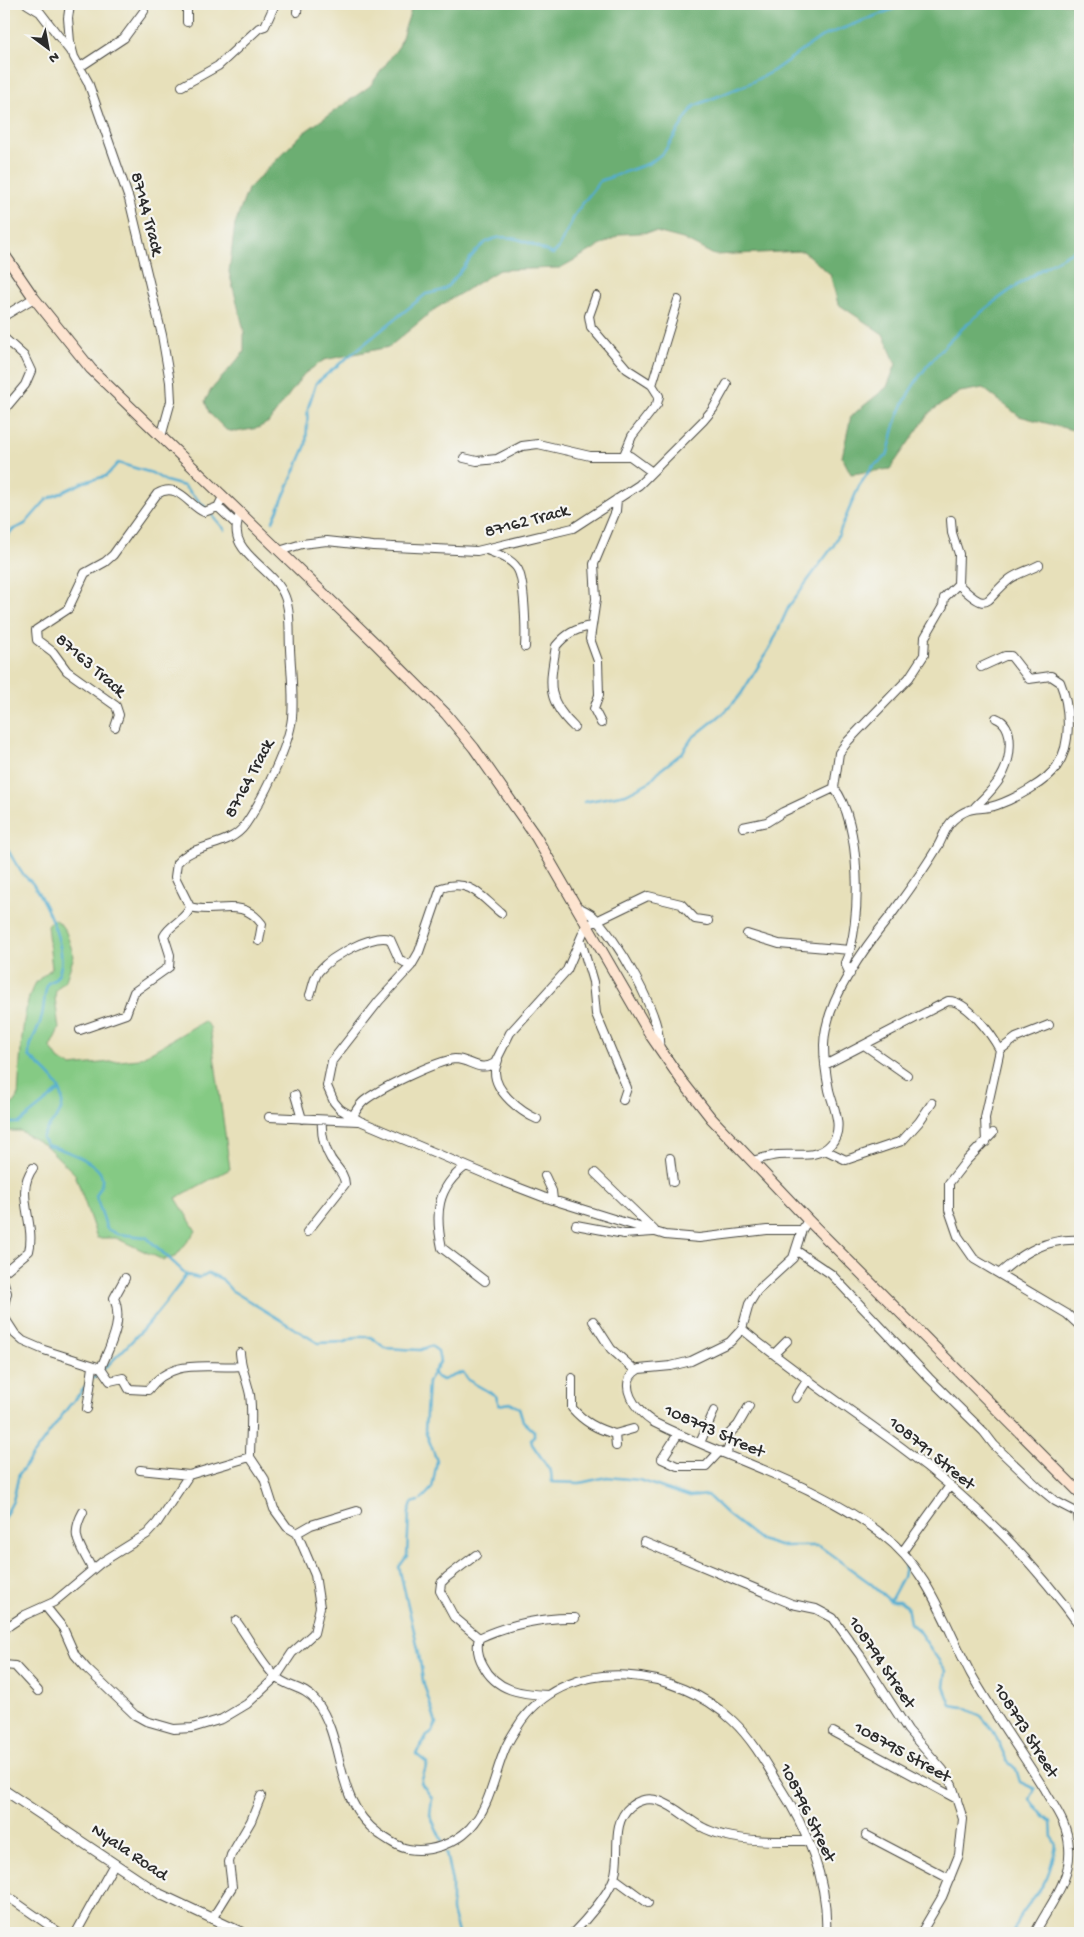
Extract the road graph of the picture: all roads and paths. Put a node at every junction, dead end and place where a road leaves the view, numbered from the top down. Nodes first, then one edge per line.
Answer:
1 (27, 4) edge
2 (70, 4) edge
3 (187, 4) edge
4 (275, 4) edge
5 (298, 4) edge
6 (144, 11) dead end
7 (297, 12) dead end
8 (187, 22) dead end
9 (74, 56) junction
10 (80, 67) junction
11 (182, 86) dead end
12 (4, 254) edge
13 (596, 296) dead end
14 (34, 298) junction
15 (678, 300) dead end
16 (4, 316) edge
17 (4, 338) edge
18 (727, 384) dead end
19 (652, 385) junction
20 (4, 410) edge
21 (161, 437) junction
22 (624, 455) junction
23 (464, 458) dead end
24 (652, 472) junction
25 (223, 497) junction
26 (617, 499) junction
27 (218, 507) junction
28 (240, 514) junction
29 (951, 520) dead end
30 (236, 524) junction
31 (487, 550) junction
32 (279, 551) junction
33 (1040, 565) dead end
34 (958, 584) junction
35 (591, 626) junction
36 (524, 647) dead end
37 (981, 667) dead end
38 (996, 718) dead end
39 (601, 723) dead end
40 (115, 727) dead end
41 (574, 727) dead end
42 (834, 788) junction
43 (975, 807) junction
44 (742, 827) dead end
45 (575, 905) junction
46 (190, 907) junction
47 (501, 914) dead end
48 (597, 920) junction
49 (708, 921) dead end
50 (586, 926) junction
51 (747, 934) dead end
52 (259, 941) dead end
53 (581, 942) junction
54 (850, 950) junction
55 (411, 966) junction
56 (850, 974) junction
57 (310, 995) dead end
58 (1049, 1024) dead end
59 (80, 1030) dead end
60 (864, 1045) junction
61 (659, 1048) junction
62 (1000, 1050) junction
63 (499, 1056) junction
64 (825, 1065) junction
65 (907, 1075) dead end
66 (295, 1096) dead end
67 (623, 1100) dead end
68 (932, 1103) dead end
69 (269, 1117) dead end
70 (352, 1117) junction
71 (302, 1119) junction
72 (537, 1119) dead end
73 (322, 1120) junction
74 (360, 1122) junction
75 (993, 1133) dead end
76 (986, 1142) junction
77 (825, 1150) junction
78 (670, 1158) dead end
79 (752, 1161) junction
80 (466, 1166) junction
81 (33, 1168) dead end
82 (595, 1173) dead end
83 (545, 1176) dead end
84 (674, 1182) dead end
85 (554, 1200) junction
86 (808, 1220) junction
87 (576, 1225) dead end
88 (802, 1230) junction
89 (307, 1232) dead end
90 (655, 1232) junction
91 (1080, 1240) edge
92 (797, 1251) junction
93 (4, 1272) edge
94 (1000, 1273) junction
95 (125, 1278) dead end
96 (485, 1281) dead end
97 (4, 1283) edge
98 (4, 1305) edge
99 (4, 1317) edge
100 (593, 1321) dead end
101 (1080, 1326) edge
102 (742, 1329) junction
103 (787, 1341) dead end
104 (240, 1353) dead end
105 (774, 1354) junction
106 (241, 1366) junction
107 (98, 1371) junction
108 (636, 1371) junction
109 (572, 1378) dead end
110 (808, 1380) junction
111 (796, 1398) dead end
112 (749, 1406) dead end
113 (87, 1409) dead end
114 (714, 1411) dead end
115 (633, 1429) dead end
116 (615, 1434) junction
117 (678, 1434) junction
118 (700, 1443) junction
119 (616, 1446) dead end
120 (723, 1453) junction
121 (250, 1457) junction
122 (140, 1470) dead end
123 (188, 1475) junction
124 (949, 1487) junction
125 (1080, 1493) edge
126 (357, 1511) dead end
127 (83, 1512) dead end
128 (1079, 1514) edge
129 (297, 1533) junction
130 (1080, 1536) edge
131 (644, 1542) dead end
132 (903, 1551) junction
133 (476, 1555) dead end
134 (92, 1569) junction
135 (46, 1607) junction
136 (574, 1618) dead end
137 (236, 1621) dead end
138 (1080, 1626) edge
139 (4, 1629) edge
140 (479, 1638) junction
141 (4, 1665) edge
142 (276, 1677) junction
143 (38, 1691) dead end
144 (548, 1695) junction
145 (833, 1732) dead end
146 (4, 1790) edge
147 (261, 1796) dead end
148 (957, 1800) junction
149 (866, 1835) dead end
150 (807, 1841) junction
151 (114, 1864) junction
152 (614, 1878) junction
153 (950, 1879) junction
154 (4, 1894) edge
155 (648, 1902) dead end
156 (212, 1919) junction
157 (578, 1932) edge
158 (60, 1933) edge
159 (76, 1933) edge
160 (243, 1933) edge
161 (826, 1933) edge
162 (921, 1933) edge
163 (1035, 1933) edge

1 - 9 street
2 - 9 street, 87144 Track
3 - 8 street
4 - 11 street
5 - 7 street
6 - 10 street
9 - 10 street, 87144 Track
10 - 21 street, 87144 Track
12 - 14 main road
13 - 19 street
14 - 16 street
14 - 21 main road
15 - 19 street
17 - 20 street
18 - 24 street, 87162 Track
19 - 22 street
21 - 25 main road
22 - 23 street
22 - 24 street
24 - 26 street, 87162 Track
25 - 27 street
25 - 28 main road
26 - 31 street, 87162 Track
26 - 35 street
27 - 30 street
27 - 40 street, 87163 Track
28 - 30 street
28 - 32 main road
29 - 34 street
30 - 46 street, 87164 Track
31 - 32 street, 87162 Track
31 - 36 street
32 - 45 main road
33 - 34 street
34 - 42 street
35 - 39 street
35 - 41 street
37 - 43 street
38 - 43 street
42 - 44 street
42 - 54 street
43 - 56 street
45 - 48 street
45 - 50 main road
46 - 52 street
46 - 59 street
47 - 55 street
48 - 49 street
48 - 50 street
48 - 61 street
50 - 53 street
50 - 61 main road
51 - 54 street
53 - 63 street
53 - 67 street
54 - 56 street
55 - 57 street
55 - 70 street
56 - 64 street
58 - 62 street
60 - 62 street
60 - 64 street
60 - 65 street
61 - 79 main road
62 - 76 street
63 - 70 street
63 - 72 street
64 - 77 street
66 - 71 street
68 - 77 street
69 - 71 street
70 - 74 street
71 - 73 street
73 - 74 street
73 - 89 street
74 - 80 street
75 - 76 street
76 - 94 street
77 - 79 street
78 - 84 street
79 - 86 main road
80 - 85 street
80 - 96 street
81 - 93 street
82 - 90 street
83 - 85 street
85 - 90 street
86 - 88 street
86 - 125 main road
87 - 90 street
88 - 90 street
88 - 92 street
91 - 94 street
92 - 102 street
92 - 128 street
94 - 101 street
95 - 107 street
97 - 98 street
99 - 107 street
100 - 108 street
102 - 105 street, 108791 Street
102 - 108 street
103 - 105 street
104 - 106 street
105 - 110 street, 108791 Street
106 - 107 street
106 - 121 street
107 - 113 street
108 - 117 street, 108793 Street
109 - 116 street
110 - 111 street
110 - 124 street, 108791 Street
112 - 120 street
114 - 118 street
115 - 116 street
116 - 119 street
117 - 118 street, 108793 Street
117 - 120 street
118 - 120 street, 108793 Street
120 - 132 street, 108793 Street
121 - 123 street
121 - 129 street
122 - 123 street
123 - 134 street
124 - 132 street
124 - 138 street, 108791 Street
126 - 129 street
127 - 134 street
128 - 130 street
129 - 142 street
131 - 148 street, 108794 Street
132 - 163 street, 108793 Street
133 - 140 street
134 - 135 street
135 - 139 street
135 - 142 street
136 - 140 street
137 - 142 street
140 - 144 street
141 - 143 street
142 - 144 street, 108796 Street
144 - 150 street, 108796 Street
145 - 148 street, 108795 Street
146 - 151 street, Nyala Road
147 - 156 street
148 - 153 street, 108794 Street
149 - 153 street
150 - 152 street
150 - 161 street, 108796 Street
151 - 156 street, Nyala Road
151 - 159 street
152 - 155 street
152 - 157 street
153 - 162 street, 108794 Street
154 - 158 street
156 - 160 street, Nyala Road

